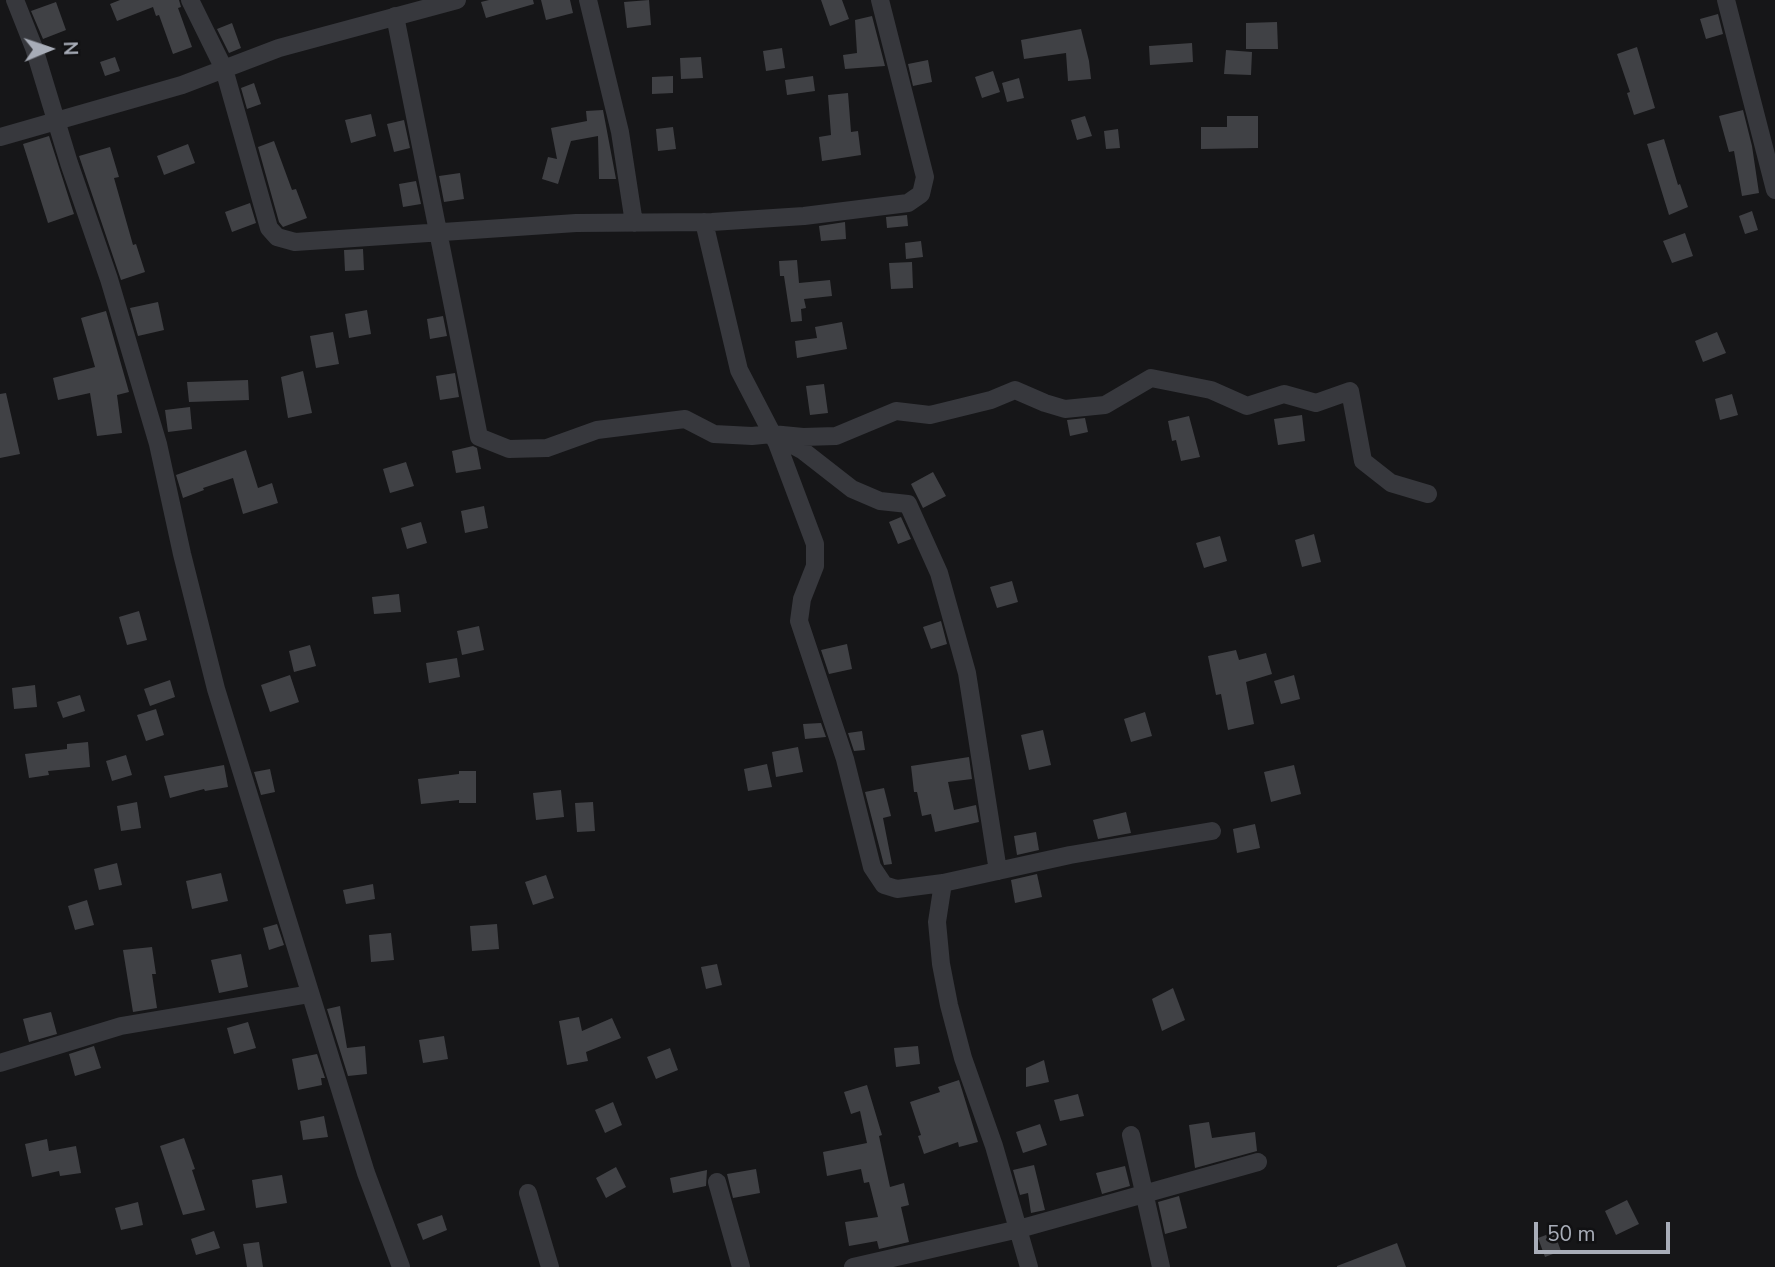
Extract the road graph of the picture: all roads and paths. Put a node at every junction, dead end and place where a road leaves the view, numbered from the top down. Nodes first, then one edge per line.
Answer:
1 (15, 0) edge
2 (190, 0) edge
3 (457, 0) edge
4 (588, 0) edge
5 (880, 0) edge
6 (1726, 0) edge
7 (430, 3) edge
8 (395, 16) junction
9 (224, 69) junction
10 (56, 122) junction
11 (0, 137) edge
12 (1775, 190) edge
13 (704, 222) junction
14 (634, 223) junction
15 (438, 232) junction
16 (772, 434) junction
17 (1428, 494) dead end
18 (1212, 831) dead end
19 (998, 871) junction
20 (943, 883) junction
21 (310, 994) junction
22 (0, 1063) edge
23 (1131, 1135) dead end
24 (1258, 1162) dead end
25 (717, 1182) dead end
26 (528, 1193) dead end
27 (1144, 1193) junction
28 (1019, 1229) junction
29 (401, 1267) edge
30 (550, 1267) edge
31 (741, 1267) edge
32 (853, 1267) edge
33 (1029, 1267) edge
34 (1161, 1267) edge

1 - 10 street
2 - 9 street
3 - 7 street
4 - 14 street
5 - 13 street
6 - 12 street
7 - 8 street
8 - 9 street
8 - 15 street
9 - 10 street
9 - 15 street
10 - 11 street
10 - 21 street
13 - 14 street
13 - 16 street
14 - 15 street
15 - 16 street
16 - 17 street
16 - 19 street
16 - 20 street
18 - 19 street
19 - 20 street
20 - 28 street
21 - 22 street
21 - 29 street
23 - 27 street
24 - 27 street
25 - 31 street
26 - 30 street
27 - 28 street
27 - 34 street
28 - 32 street
28 - 33 street

